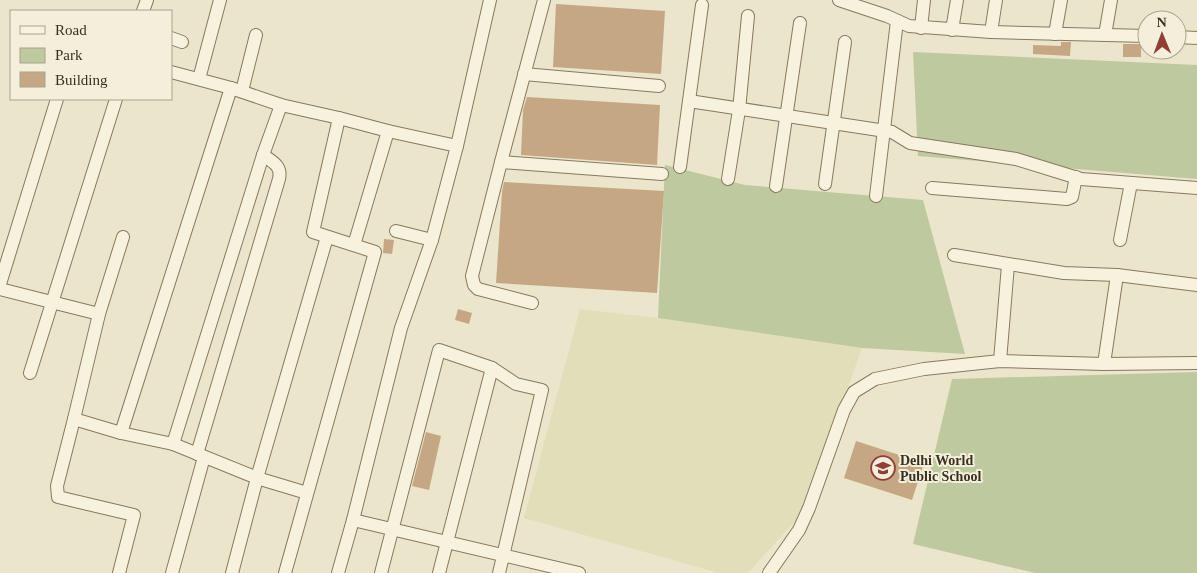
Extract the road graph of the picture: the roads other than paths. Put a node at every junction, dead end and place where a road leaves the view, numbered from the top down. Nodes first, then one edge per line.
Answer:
1 (220, 0) edge
2 (490, 0) edge
3 (544, 0) edge
4 (839, 0) edge
5 (924, 0) edge
6 (957, 0) edge
7 (996, 0) edge
8 (1061, 0) edge
9 (1111, 0) edge
10 (702, 5) dead end
11 (748, 16) dead end
12 (897, 21) junction
13 (800, 23) dead end
14 (921, 28) junction
15 (952, 30) junction
16 (991, 32) junction
17 (1055, 34) junction
18 (256, 35) dead end
19 (1105, 35) junction
20 (1137, 36) edge
21 (845, 42) dead end
22 (172, 72) edge
23 (524, 74) junction
24 (198, 79) junction
25 (659, 86) dead end
26 (236, 90) junction
27 (57, 100) edge
28 (116, 100) edge
29 (689, 101) junction
30 (281, 105) junction
31 (739, 110) junction
32 (787, 117) junction
33 (339, 118) junction
34 (832, 124) junction
35 (388, 131) junction
36 (884, 131) junction
37 (457, 146) junction
38 (263, 155) junction
39 (501, 162) junction
40 (680, 167) dead end
41 (662, 174) dead end
42 (1076, 177) junction
43 (728, 179) dead end
44 (1131, 183) junction
45 (825, 184) dead end
46 (776, 186) dead end
47 (932, 188) dead end
48 (1197, 188) edge
49 (876, 196) dead end
50 (396, 231) dead end
51 (123, 237) dead end
52 (326, 237) junction
53 (432, 240) junction
54 (1120, 240) dead end
55 (354, 245) junction
56 (954, 255) dead end
57 (1008, 265) junction
58 (1117, 275) junction
59 (0, 284) edge
60 (1197, 285) edge
61 (0, 288) edge
62 (52, 302) junction
63 (532, 303) dead end
64 (99, 314) junction
65 (1000, 361) junction
66 (1197, 363) edge
67 (1104, 364) junction
68 (492, 368) junction
69 (30, 373) dead end
70 (74, 419) junction
71 (121, 433) junction
72 (173, 444) junction
73 (201, 455) junction
74 (257, 478) junction
75 (307, 493) junction
76 (353, 520) junction
77 (393, 529) junction
78 (448, 543) junction
79 (504, 556) junction
80 (119, 573) edge
81 (172, 573) edge
82 (232, 573) edge
83 (285, 573) edge
84 (338, 573) edge
85 (381, 573) edge
86 (439, 573) edge
87 (499, 573) edge
88 (579, 573) edge
89 (769, 573) edge

1 - 24 street
2 - 37 street
3 - 23 street
4 - 12 street
5 - 14 street
6 - 15 street
7 - 16 street
8 - 17 street
9 - 19 street
10 - 29 street
11 - 31 street
12 - 14 street
12 - 36 street
13 - 32 street
14 - 15 street
15 - 16 street
16 - 17 street
17 - 19 street
18 - 26 street
19 - 20 street
21 - 34 street
22 - 24 street
23 - 25 street
23 - 39 street
24 - 26 street
26 - 30 street
26 - 71 street
27 - 59 street
28 - 62 street
29 - 31 street
29 - 40 street
30 - 33 street
30 - 38 street
31 - 32 street
31 - 43 street
32 - 34 street
32 - 46 street
33 - 35 street
33 - 52 street
34 - 36 street
34 - 45 street
35 - 37 street
35 - 55 street
36 - 42 street
36 - 49 street
37 - 53 street
38 - 72 street
38 - 73 street
39 - 41 street
39 - 63 street
42 - 44 street
42 - 47 street
44 - 48 street
44 - 54 street
50 - 53 street
51 - 64 street
52 - 55 street
52 - 74 street
53 - 76 street
55 - 75 street
56 - 57 street
57 - 58 street
57 - 65 street
58 - 60 street
58 - 67 street
61 - 62 street
62 - 64 street
62 - 69 street
64 - 70 street
65 - 67 street
65 - 89 street
66 - 67 street
68 - 77 street
68 - 78 street
68 - 79 street
70 - 71 street
70 - 80 street
71 - 72 street
72 - 73 street
73 - 74 street
73 - 81 street
74 - 75 street
74 - 82 street
75 - 83 street
76 - 77 street
76 - 84 street
77 - 78 street
77 - 85 street
78 - 79 street
78 - 86 street
79 - 87 street
79 - 88 street

